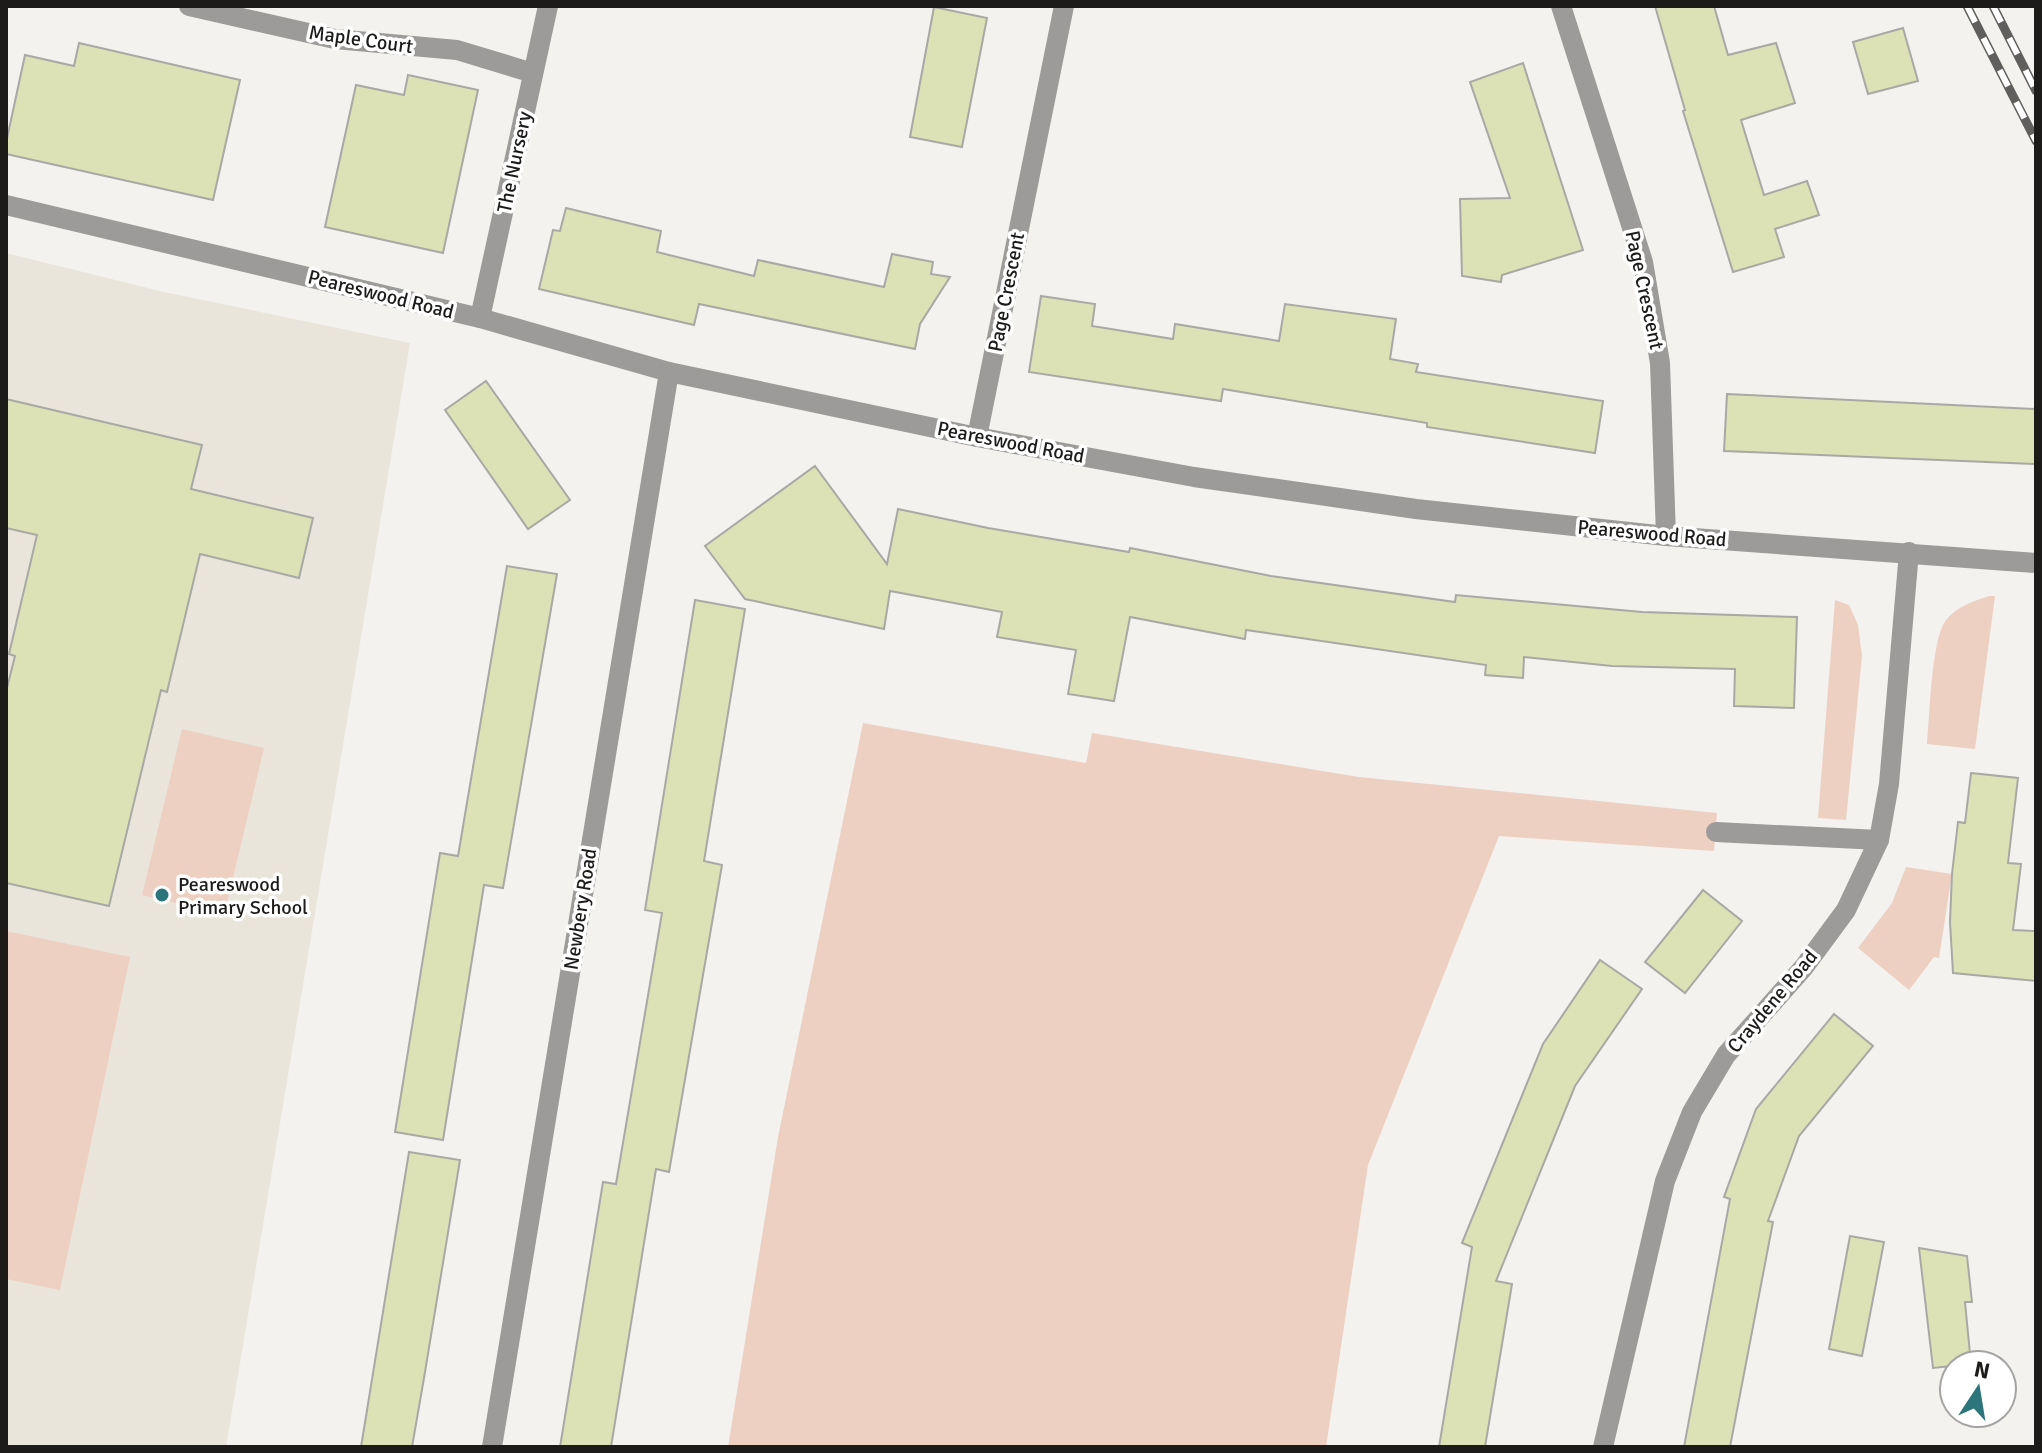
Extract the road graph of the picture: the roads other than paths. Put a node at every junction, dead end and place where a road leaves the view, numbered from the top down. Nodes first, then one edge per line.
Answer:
1 (189, 6) edge
2 (548, 6) edge
3 (1064, 6) edge
4 (1561, 6) edge
5 (533, 73) junction
6 (6, 205) edge
7 (480, 318) junction
8 (669, 372) junction
9 (977, 437) junction
10 (1666, 536) junction
11 (1909, 552) junction
12 (2036, 563) edge
13 (1716, 832) dead end
14 (1879, 840) junction
15 (492, 1447) edge
16 (1603, 1447) edge

1 - 5 street, Maple Court
2 - 5 street, The Nursery
3 - 9 street, Page Crescent
4 - 10 street, Page Crescent
5 - 7 street, The Nursery
6 - 7 street, Peareswood Road
7 - 8 street, Peareswood Road
8 - 9 street, Peareswood Road
8 - 15 street, Newbery Road
9 - 10 street, Peareswood Road
10 - 11 street, Peareswood Road
11 - 12 street, Peareswood Road
11 - 14 street, Craydene Road
13 - 14 street
14 - 16 street, Craydene Road

